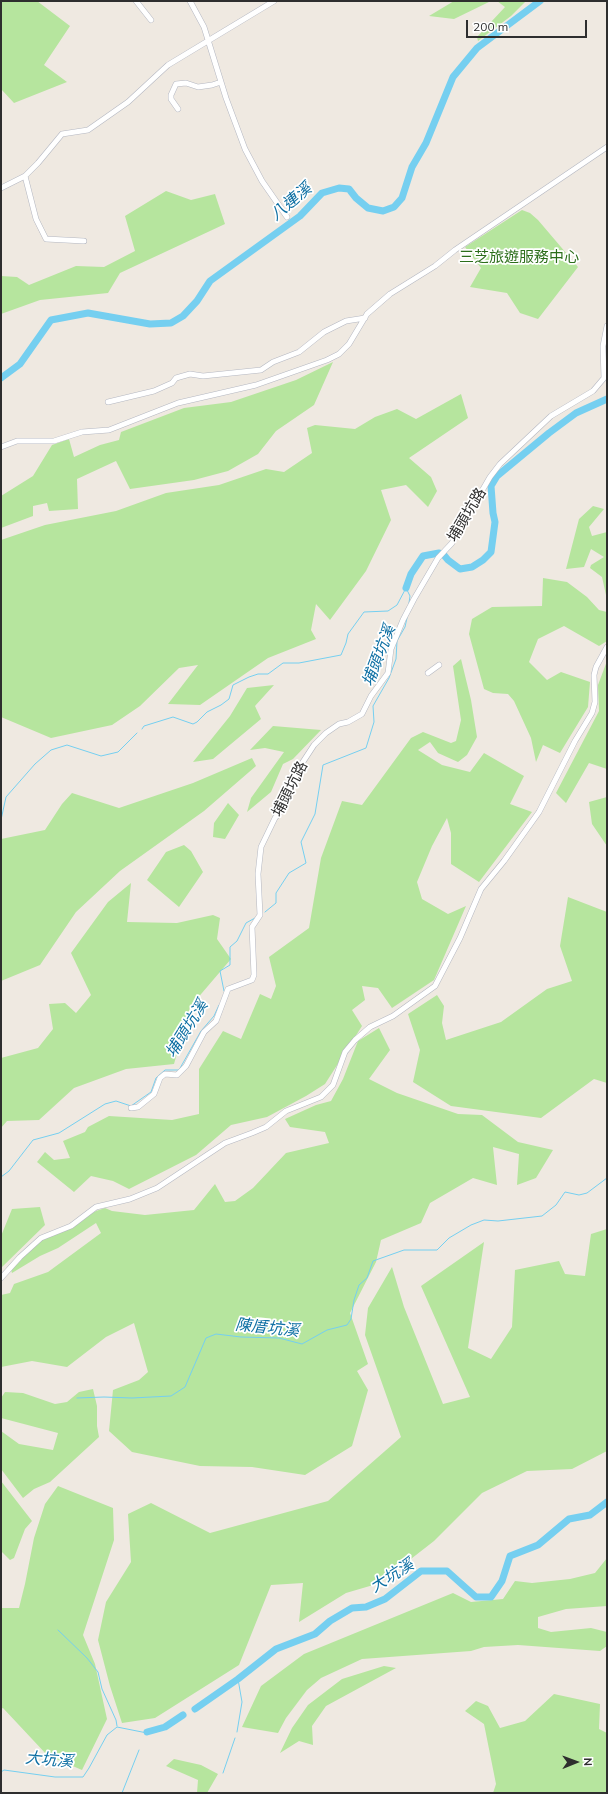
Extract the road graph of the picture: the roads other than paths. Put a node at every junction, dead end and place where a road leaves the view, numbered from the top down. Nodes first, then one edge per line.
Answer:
1 (136, 1) edge
2 (190, 1) edge
3 (274, 1) edge
4 (151, 20) dead end
5 (208, 40) junction
6 (220, 82) junction
7 (178, 109) dead end
8 (607, 147) edge
9 (25, 176) junction
10 (1, 188) edge
11 (288, 218) dead end
12 (84, 241) dead end
13 (365, 318) junction
14 (607, 326) edge
15 (108, 402) dead end
16 (1, 447) edge
17 (607, 647) edge
18 (439, 665) dead end
19 (428, 673) dead end
20 (131, 1108) dead end
21 (1, 1278) edge

1 - 4 street
2 - 5 street
3 - 5 street
5 - 6 street
5 - 9 street
6 - 7 street
6 - 11 street
8 - 13 street
9 - 10 street
9 - 12 street
13 - 15 street
13 - 16 street
14 - 20 street, 埔頭坑路
17 - 21 street
18 - 19 street

